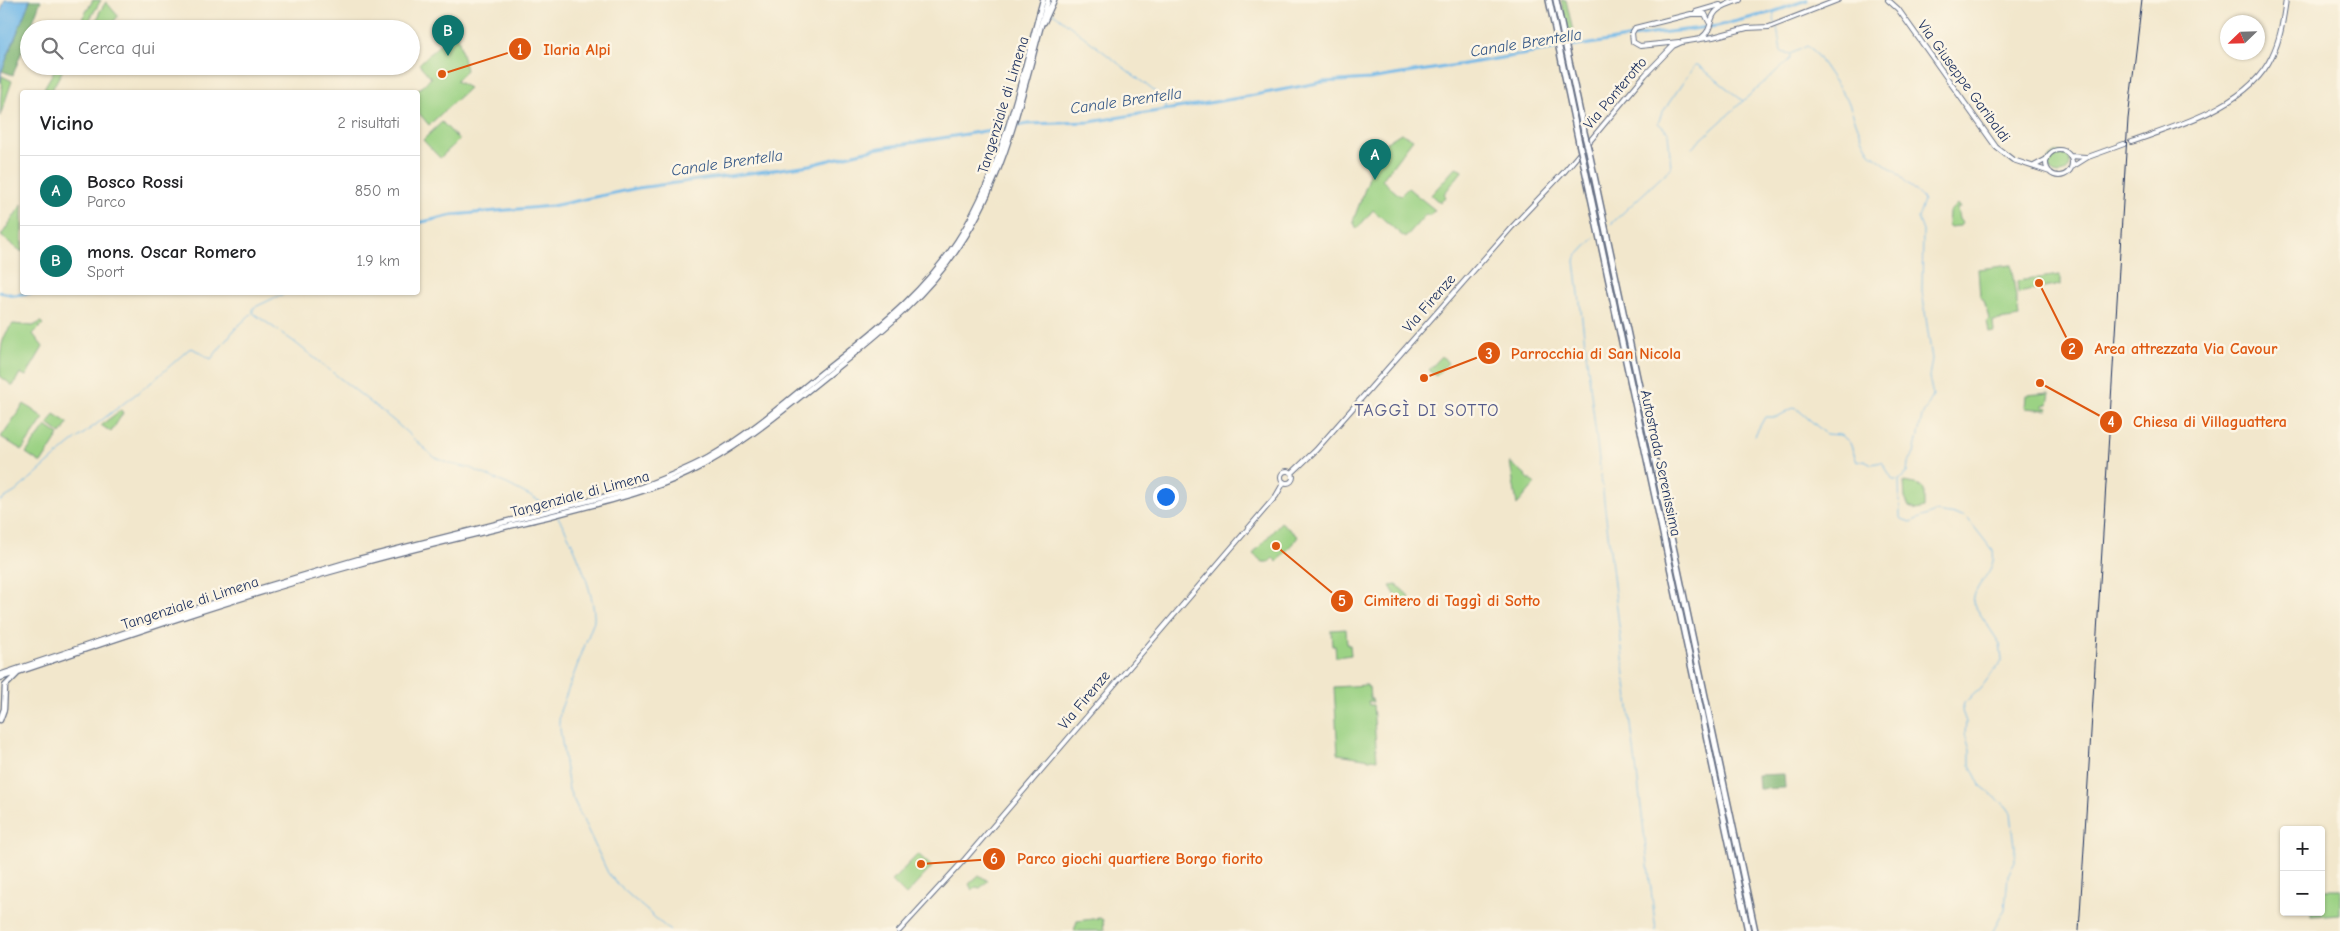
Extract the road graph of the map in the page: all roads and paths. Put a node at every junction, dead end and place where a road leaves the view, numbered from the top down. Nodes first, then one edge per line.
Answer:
1 (1042, 0) edge
2 (1048, 0) edge
3 (1054, 0) edge
4 (1549, 0) edge
5 (1556, 0) edge
6 (1740, 0) edge
7 (1838, 0) edge
8 (1888, 0) edge
9 (2286, 0) edge
10 (1727, 4) junction
11 (1691, 14) junction
12 (1709, 22) junction
13 (1708, 30) junction
14 (1721, 34) junction
15 (1696, 40) junction
16 (1682, 42) junction
17 (1659, 43) junction
18 (1031, 52) junction
19 (1664, 54) junction
20 (1015, 105) junction
21 (2131, 142) dead end
22 (2124, 144) dead end
23 (1584, 148) joint
24 (2070, 156) junction
25 (2088, 156) junction
26 (2046, 159) junction
27 (2029, 166) junction
28 (2072, 167) junction
29 (2050, 172) junction
30 (963, 237) junction
31 (1292, 473) junction
32 (1284, 482) junction
33 (548, 514) junction
34 (34, 667) junction
35 (0, 677) edge
36 (0, 699) edge
37 (4, 709) junction
38 (0, 720) edge
39 (899, 931) edge
40 (1748, 931) edge
41 (1755, 931) edge

1 - 18 highway
2 - 18 highway, Tangenziale di Limena
3 - 18 highway
4 - 40 highway, Autostrada Serenissima, bridge
5 - 41 highway, Autostrada Serenissima, bridge
6 - 10 main road
7 - 14 main road, Via Ponterotto
8 - 27 main road, Via Giuseppe Garibaldi
9 - 21 main road
10 - 11 main road
10 - 12 main road
11 - 12 main road
11 - 17 main road
12 - 13 main road
13 - 14 main road
13 - 15 main road
14 - 15 main road, Via Ponterotto
15 - 16 main road, Via Ponterotto
16 - 17 main road
16 - 19 main road, Via Ponterotto
17 - 19 main road, Via Ponterotto
18 - 20 highway, Tangenziale di Limena
19 - 23 main road, Via Ponterotto
20 - 30 highway, Tangenziale di Limena
20 - 30 highway, Tangenziale di Limena
22 - 25 main road
23 - 31 main road, Via Firenze
24 - 25 main road
24 - 26 main road
24 - 28 main road
25 - 28 main road
26 - 27 main road
26 - 29 main road
27 - 29 main road, Via Giuseppe Garibaldi
28 - 29 main road
30 - 33 highway, Tangenziale di Limena
31 - 32 main road
31 - 32 main road
32 - 39 main road, Via Firenze
33 - 34 highway, Tangenziale di Limena
33 - 35 highway, Tangenziale di Limena
34 - 35 highway, Tangenziale di Limena
34 - 37 highway
36 - 37 highway
37 - 38 highway

